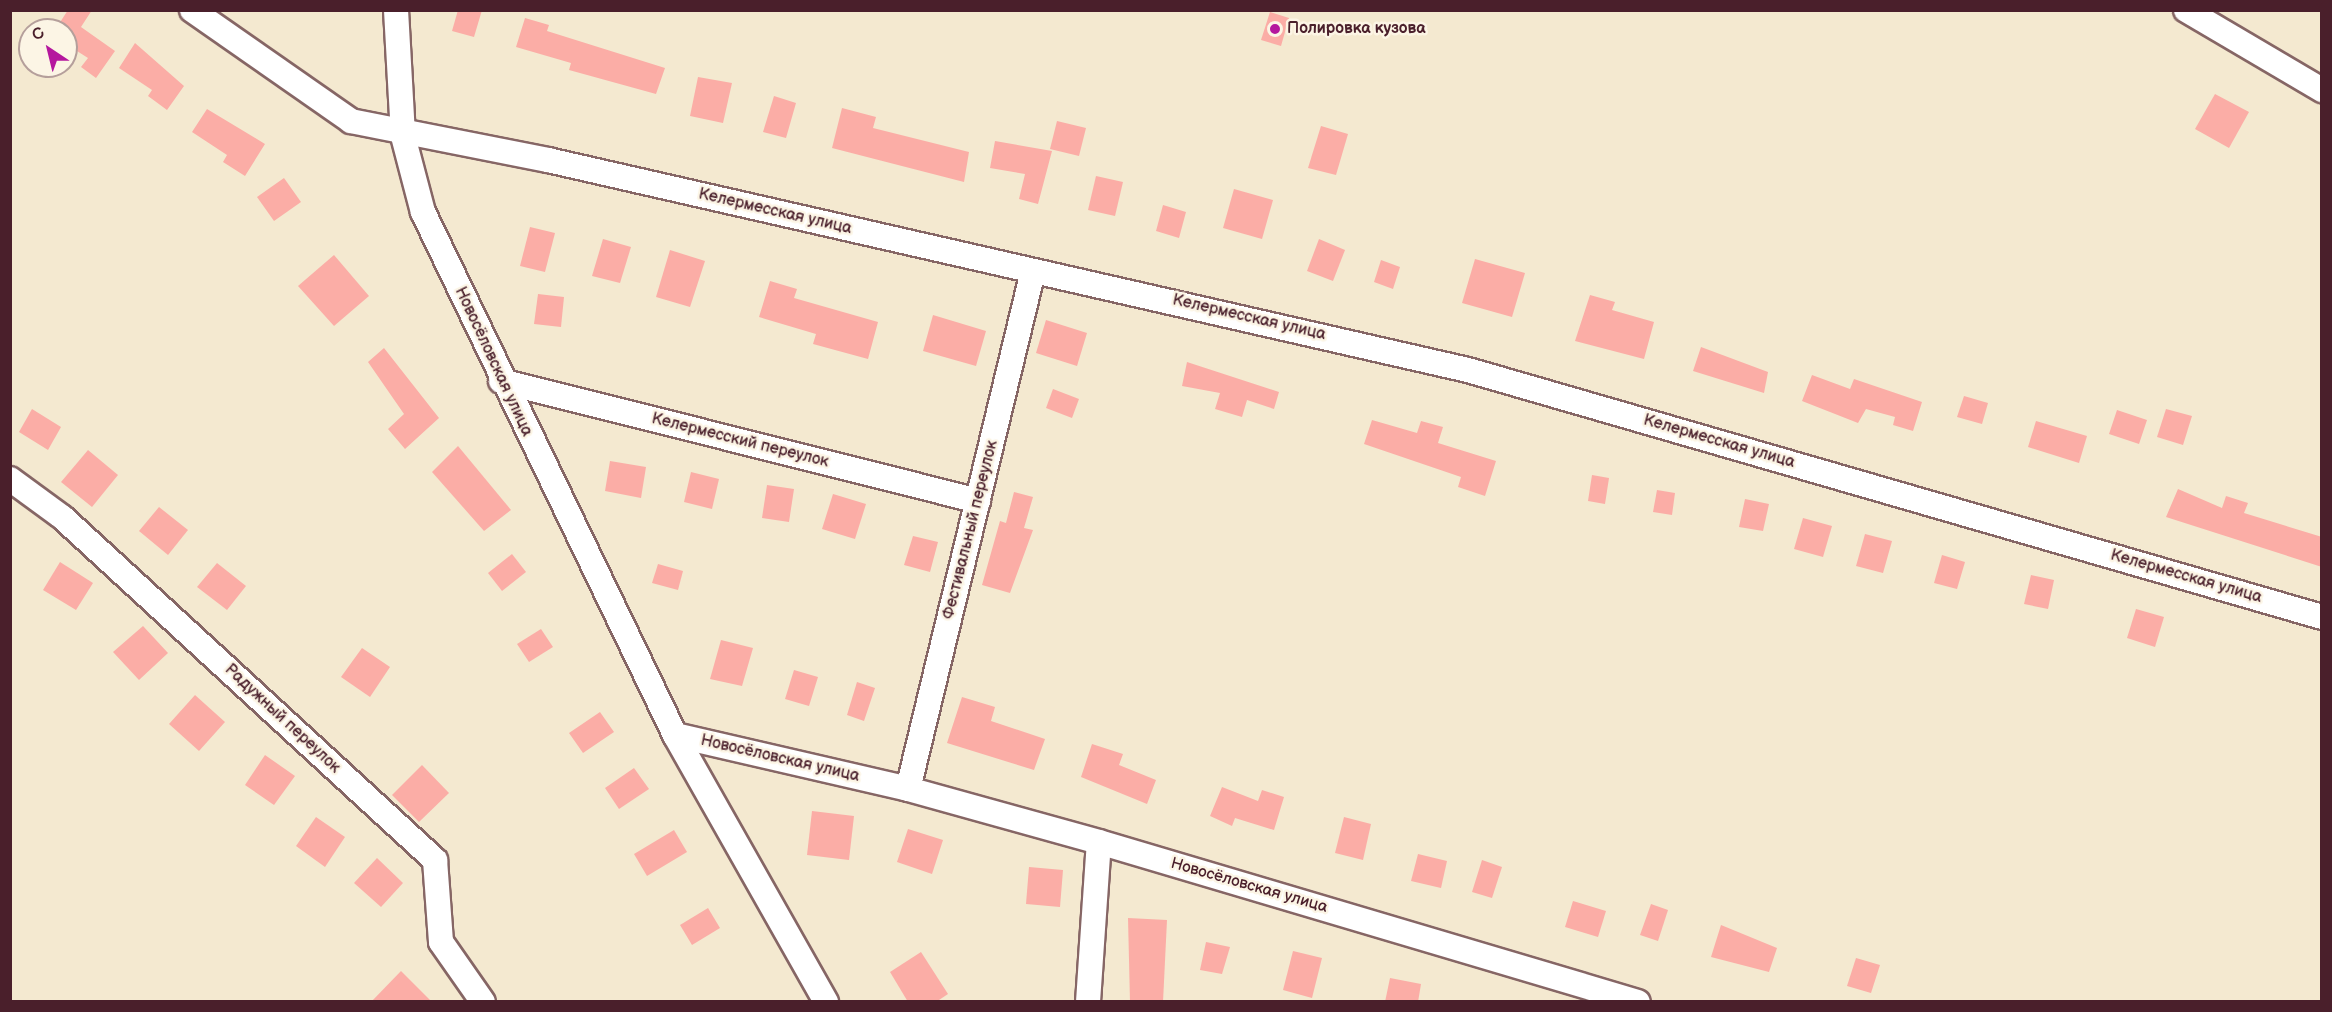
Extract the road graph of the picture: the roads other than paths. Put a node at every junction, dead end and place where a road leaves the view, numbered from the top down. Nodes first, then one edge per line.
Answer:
1 (192, 10) edge
2 (396, 10) edge
3 (2186, 10) edge
4 (2322, 90) edge
5 (403, 136) junction
6 (1033, 271) junction
7 (501, 381) junction
8 (10, 479) edge
9 (978, 501) junction
10 (2322, 617) edge
11 (675, 735) junction
12 (908, 789) junction
13 (1099, 842) junction
14 (483, 1002) edge
15 (826, 1002) edge
16 (1088, 1002) edge
17 (1638, 1002) edge

1 - 5 street, Келермесская улица
2 - 5 street, Новосёловская улица
3 - 4 street
5 - 6 street, Келермесская улица
5 - 7 street, Новосёловская улица
6 - 9 street, Фестивальный переулок
6 - 10 street, Келермесская улица
7 - 9 street, Келермесский переулок
7 - 11 street, Новосёловская улица
8 - 14 street, Радужный переулок
9 - 12 street, Фестивальный переулок
11 - 12 street, Новосёловская улица
11 - 15 street
12 - 13 street, Новосёловская улица
13 - 16 street
13 - 17 street, Новосёловская улица

